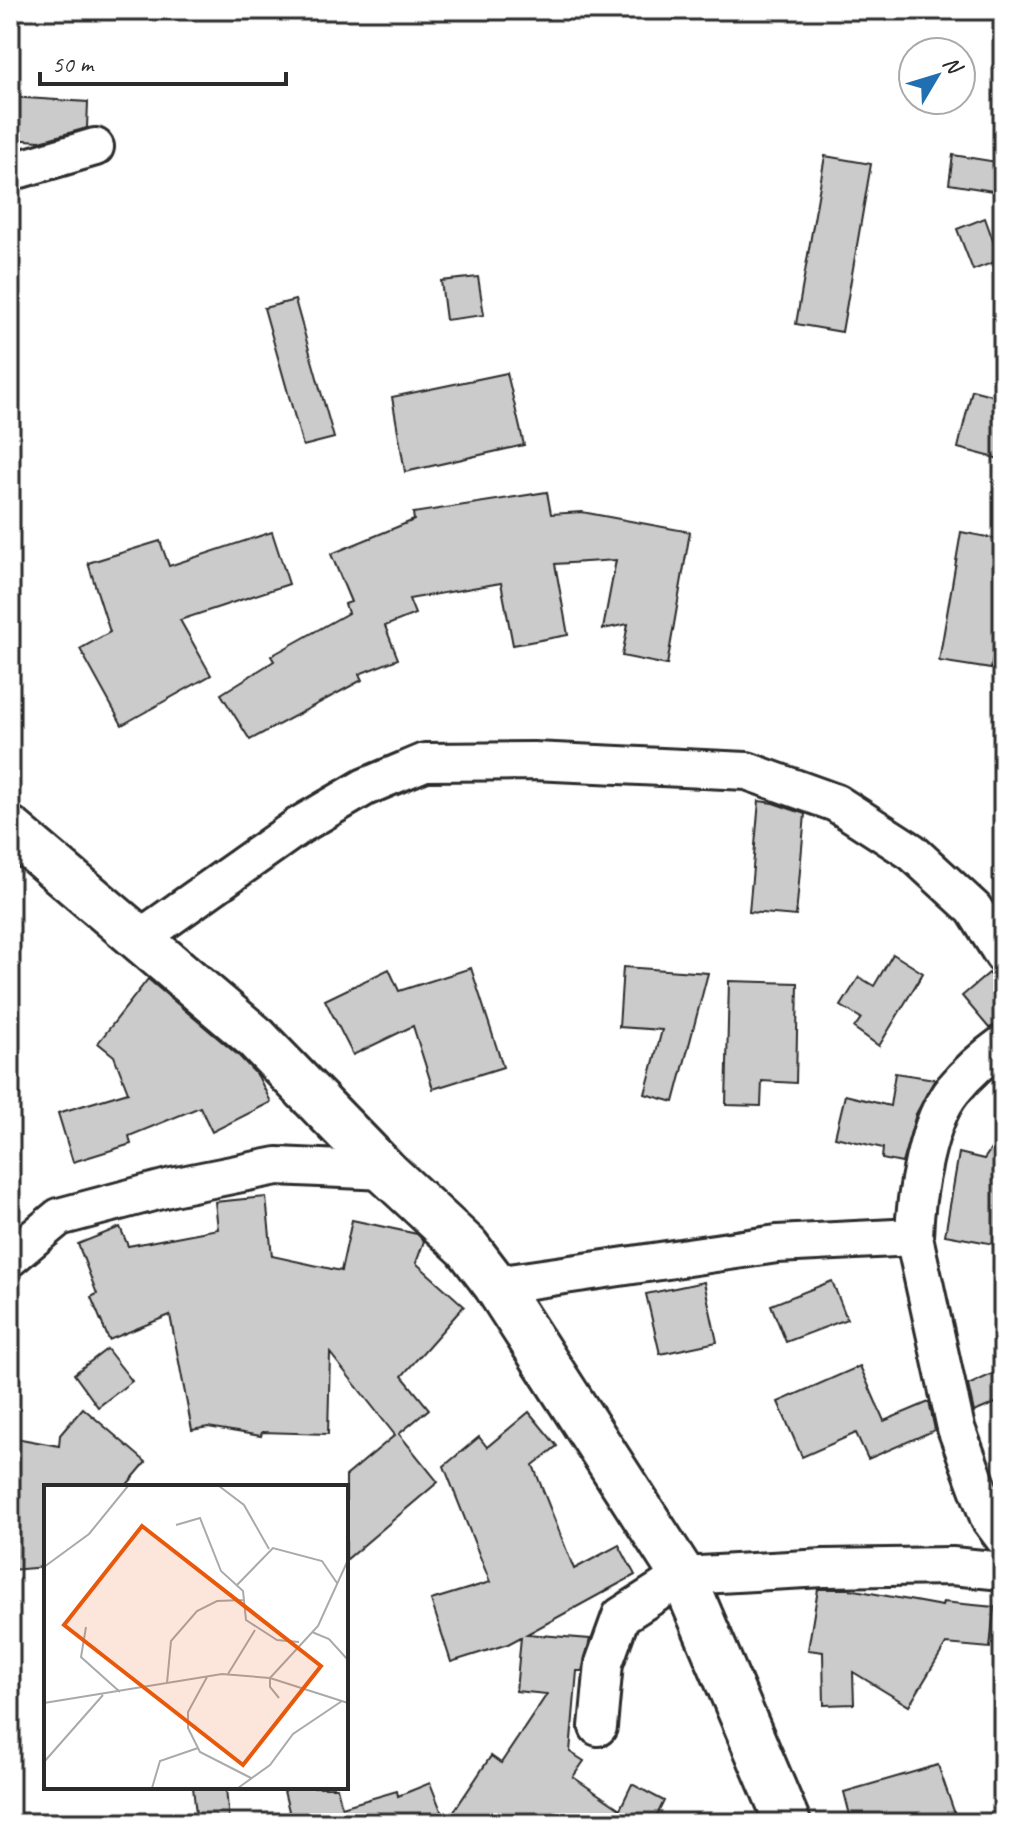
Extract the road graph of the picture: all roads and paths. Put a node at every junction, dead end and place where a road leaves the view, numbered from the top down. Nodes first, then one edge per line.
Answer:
1 (95, 147) dead end
2 (10, 172) edge
3 (10, 829) edge
4 (139, 939) junction
5 (1003, 955) edge
6 (1003, 1044) edge
7 (385, 1171) junction
8 (914, 1237) junction
9 (10, 1258) edge
10 (496, 1285) junction
11 (1003, 1537) edge
12 (1003, 1571) edge
13 (683, 1576) junction
14 (598, 1727) dead end
15 (788, 1823) edge

1 - 2 street
3 - 4 street
4 - 5 street
4 - 7 street
6 - 8 street
7 - 9 street
7 - 10 street
8 - 10 street
8 - 11 street
10 - 13 street
12 - 13 street
13 - 14 street
13 - 15 street

